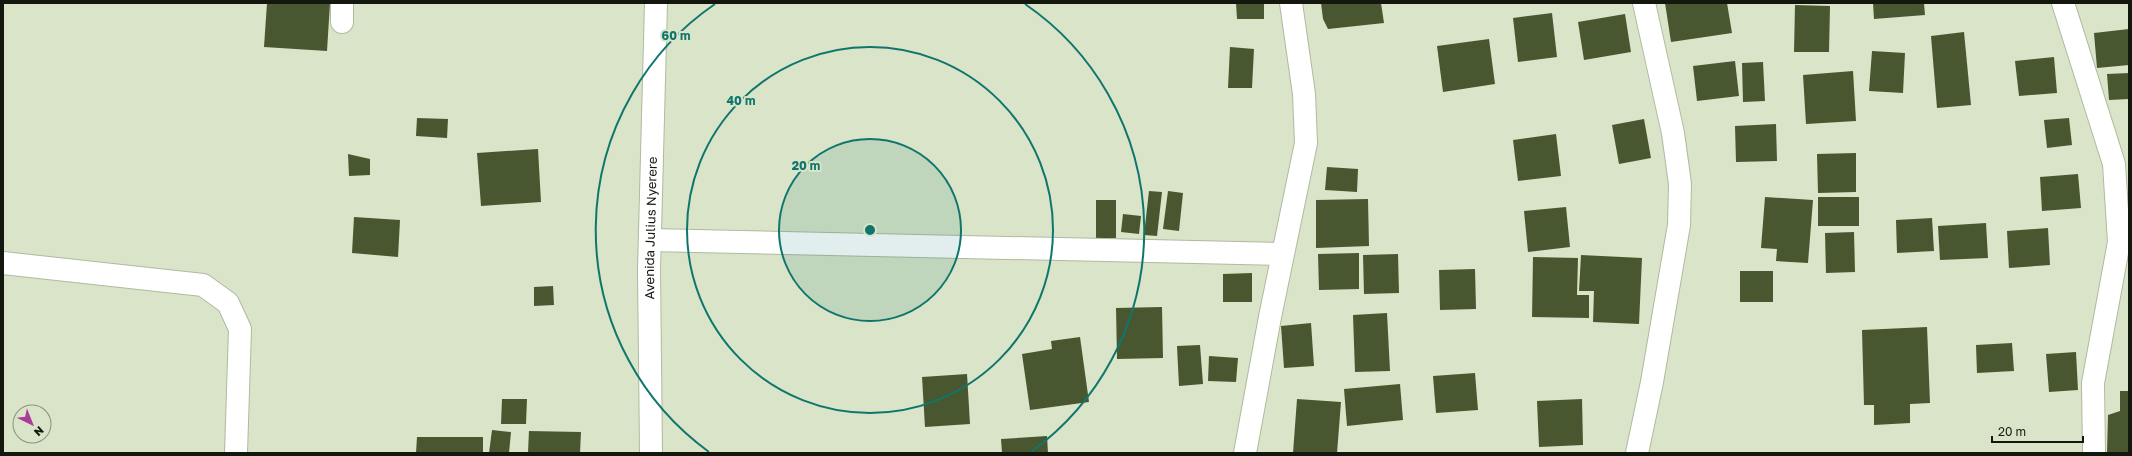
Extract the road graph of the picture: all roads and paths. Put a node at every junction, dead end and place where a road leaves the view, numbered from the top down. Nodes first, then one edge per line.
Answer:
1 (656, 3) edge
2 (1291, 3) edge
3 (1644, 3) edge
4 (2063, 3) edge
5 (650, 240) junction
6 (1282, 254) junction
7 (3, 263) edge
8 (236, 453) edge
9 (650, 453) edge
10 (1245, 453) edge
11 (1637, 453) edge
12 (2094, 453) edge

1 - 5 street, Avenida Julius Nyerere
2 - 6 street
3 - 11 street
4 - 12 street
5 - 6 street
5 - 9 street, Avenida Julius Nyerere
6 - 10 street
7 - 8 street

